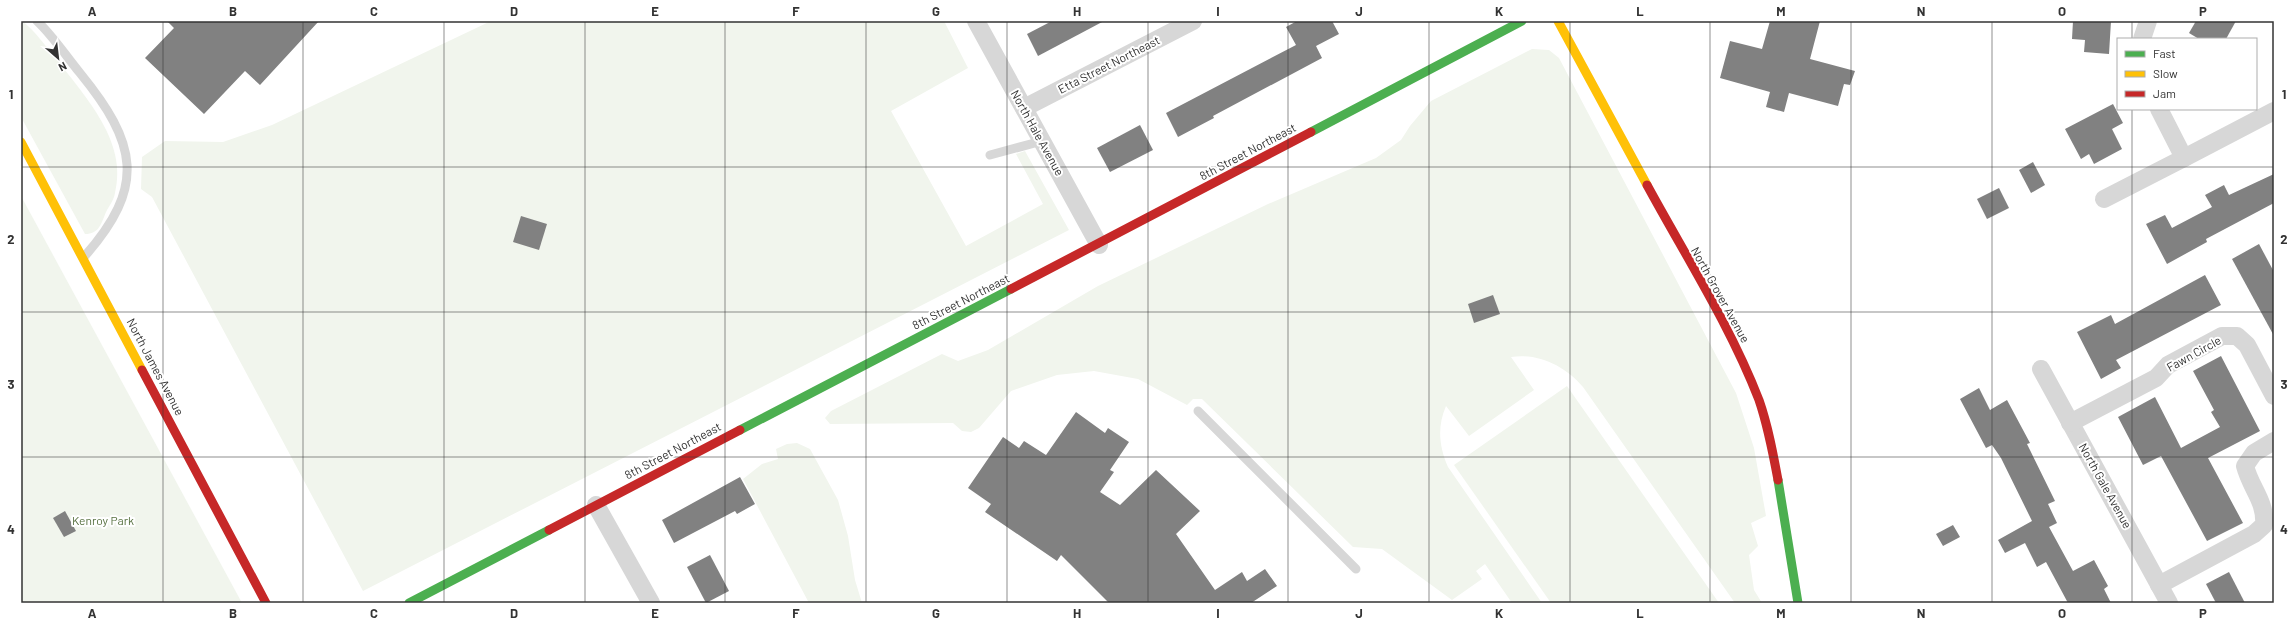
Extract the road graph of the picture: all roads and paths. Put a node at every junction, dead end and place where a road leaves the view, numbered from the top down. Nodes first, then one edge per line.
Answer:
1 (37, 21) edge
2 (976, 21) edge
3 (1193, 21) edge
4 (1522, 21) edge
5 (1558, 21) edge
6 (2148, 21) edge
7 (2142, 38) edge
8 (1024, 108) junction
9 (2160, 110) edge
10 (2274, 111) edge
11 (1042, 141) junction
12 (21, 142) edge
13 (990, 155) dead end
14 (2184, 158) junction
15 (2104, 199) dead end
16 (1099, 245) junction
17 (84, 257) junction
18 (2041, 369) dead end
19 (2274, 396) edge
20 (1198, 411) dead end
21 (2070, 423) junction
22 (2274, 441) edge
23 (596, 505) junction
24 (1356, 569) dead end
25 (2159, 585) junction
26 (266, 603) edge
27 (409, 603) edge
28 (651, 603) edge
29 (1798, 603) edge
30 (2169, 603) edge

1 - 17 lane
2 - 8 street, North Hale Avenue
3 - 8 street, Etta Street Northeast
4 - 16 street, 8th Street Northeast
5 - 29 street, North Grover Avenue
6 - 7 street
8 - 11 street, North Hale Avenue
9 - 14 street
10 - 14 street
11 - 13 lane
11 - 16 street, North Hale Avenue
12 - 17 street, North James Avenue
14 - 15 street
16 - 23 street, 8th Street Northeast
17 - 26 street, North James Avenue
18 - 21 street, North Gale Avenue
19 - 21 street, Fawn Circle
20 - 24 lane
21 - 25 street, North Gale Avenue
22 - 25 street
23 - 27 street, 8th Street Northeast
23 - 28 street
25 - 30 street, North Gale Avenue

